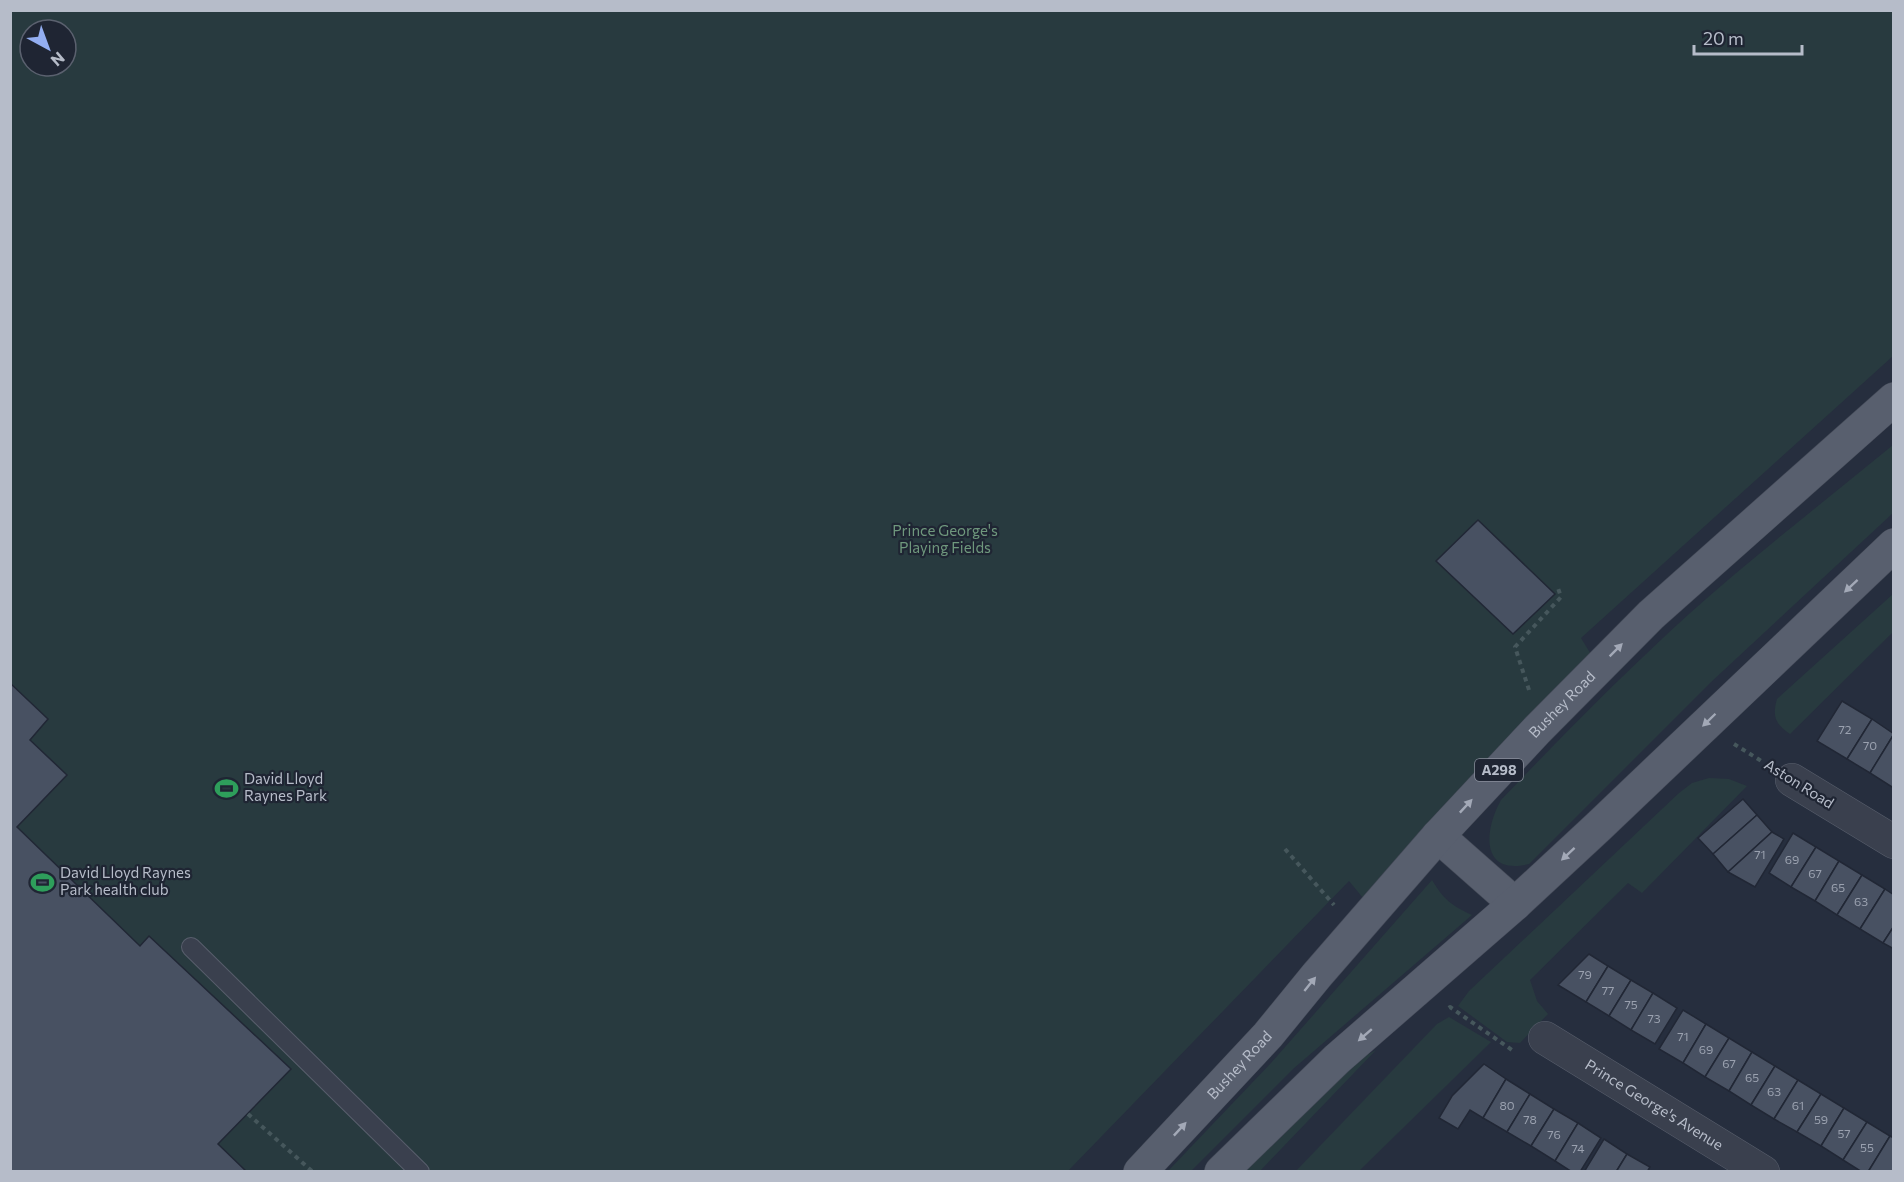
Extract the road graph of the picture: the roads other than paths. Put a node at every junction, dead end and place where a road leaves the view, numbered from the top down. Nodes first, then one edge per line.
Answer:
1 (1893, 399) edge
2 (1893, 545) edge
3 (1792, 780) road end
4 (1438, 836) junction
5 (1893, 842) edge
6 (1515, 904) junction
7 (191, 947) dead end
8 (1545, 1038) road end
9 (420, 1172) edge
10 (1140, 1172) edge
11 (1221, 1172) edge
12 (1763, 1172) edge

4 -> 1 main road, Bushey Road / A298
2 -> 6 main road
3 - 5 street, Aston Road
4 - 6 main road
10 -> 4 main road, Bushey Road / A298
6 -> 11 main road
7 - 9 lane
8 - 12 street, Prince George's Avenue

